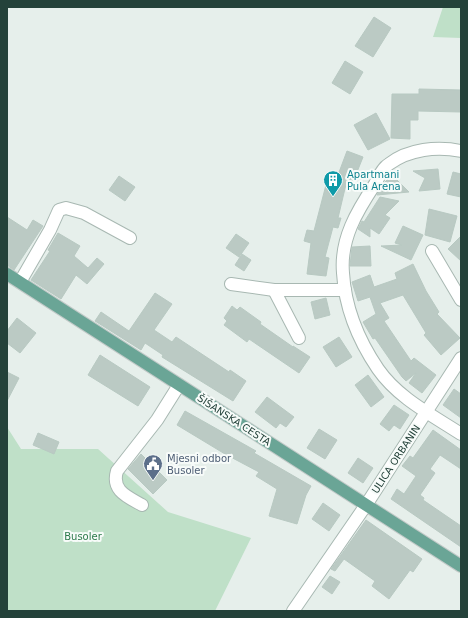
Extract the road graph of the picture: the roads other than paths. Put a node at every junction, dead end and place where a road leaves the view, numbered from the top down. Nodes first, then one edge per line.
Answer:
1 (461, 151) edge
2 (130, 238) dead end
3 (432, 250) dead end
4 (7, 274) edge
5 (20, 282) junction
6 (231, 284) dead end
7 (274, 290) junction
8 (345, 290) junction
9 (461, 300) edge
10 (299, 338) dead end
11 (461, 358) edge
12 (179, 385) junction
13 (426, 412) junction
14 (461, 434) edge
15 (142, 505) dead end
16 (366, 506) junction
17 (461, 566) edge
18 (293, 611) edge

1 - 8 street
2 - 5 street
3 - 9 street
4 - 5 main road, ŠIŠANSKA CESTA
5 - 12 main road, ŠIŠANSKA CESTA
6 - 7 street
7 - 8 street
7 - 10 street
8 - 13 street
11 - 13 street, ULICA ORBANIN
12 - 15 street
12 - 16 main road, ŠIŠANSKA CESTA
13 - 14 street
13 - 16 street, ULICA ORBANIN
16 - 17 main road, ŠIŠANSKA CESTA
16 - 18 street, ULICA ORBANIN

